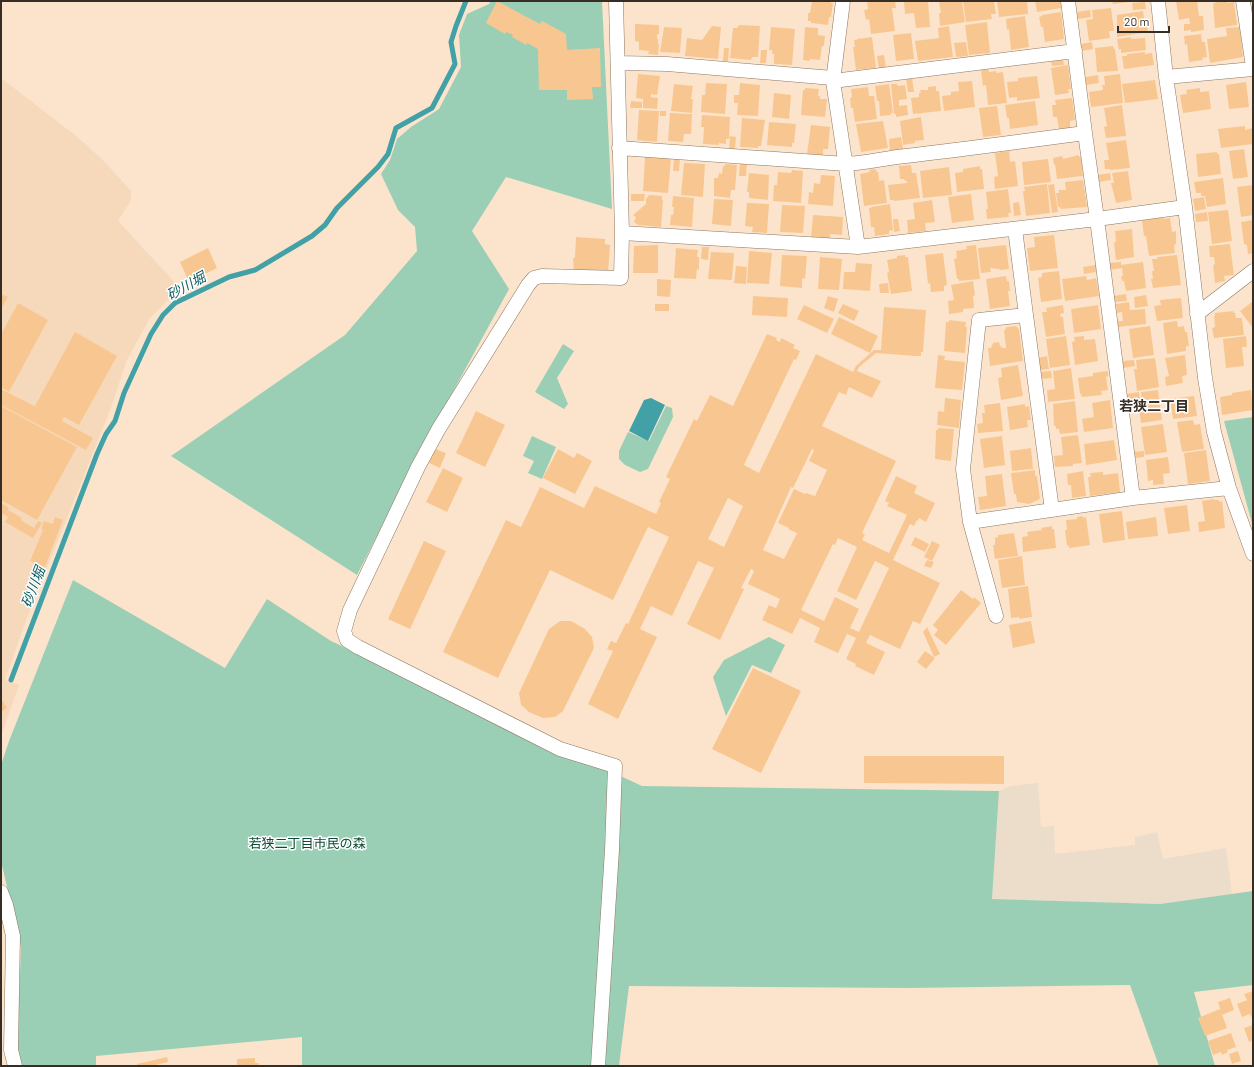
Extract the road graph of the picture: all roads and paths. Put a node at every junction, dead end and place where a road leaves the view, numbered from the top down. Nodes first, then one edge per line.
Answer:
1 (616, 1) edge
2 (843, 1) edge
3 (1068, 1) edge
4 (1158, 1) edge
5 (1243, 1) edge
6 (1075, 51) junction
7 (618, 63) junction
8 (1253, 68) edge
9 (1166, 77) junction
10 (833, 80) junction
11 (1085, 133) junction
12 (619, 148) junction
13 (846, 164) junction
14 (1185, 207) junction
15 (1097, 219) junction
16 (1015, 229) junction
17 (622, 233) junction
18 (858, 247) junction
19 (1253, 271) edge
20 (1197, 314) junction
21 (1026, 315) junction
22 (1229, 488) junction
23 (1133, 498) junction
24 (1052, 510) junction
25 (970, 522) junction
26 (1253, 554) edge
27 (996, 616) dead end
28 (1, 892) edge
29 (15, 1066) edge
30 (598, 1066) edge

1 - 7 street
2 - 10 street
3 - 6 street
4 - 9 street
5 - 8 street
6 - 10 street
6 - 11 street
7 - 10 street
7 - 12 street
8 - 9 street
9 - 14 street
10 - 13 street
11 - 13 street
11 - 15 street
12 - 13 street
12 - 17 street
13 - 18 street
14 - 15 street
14 - 20 street
15 - 16 street
15 - 23 street
16 - 18 street
16 - 21 street
17 - 18 street
17 - 30 street
19 - 20 street
20 - 22 street
21 - 24 street
21 - 25 street
22 - 23 street
22 - 26 street
23 - 24 street
24 - 25 street
25 - 27 street
28 - 29 street

